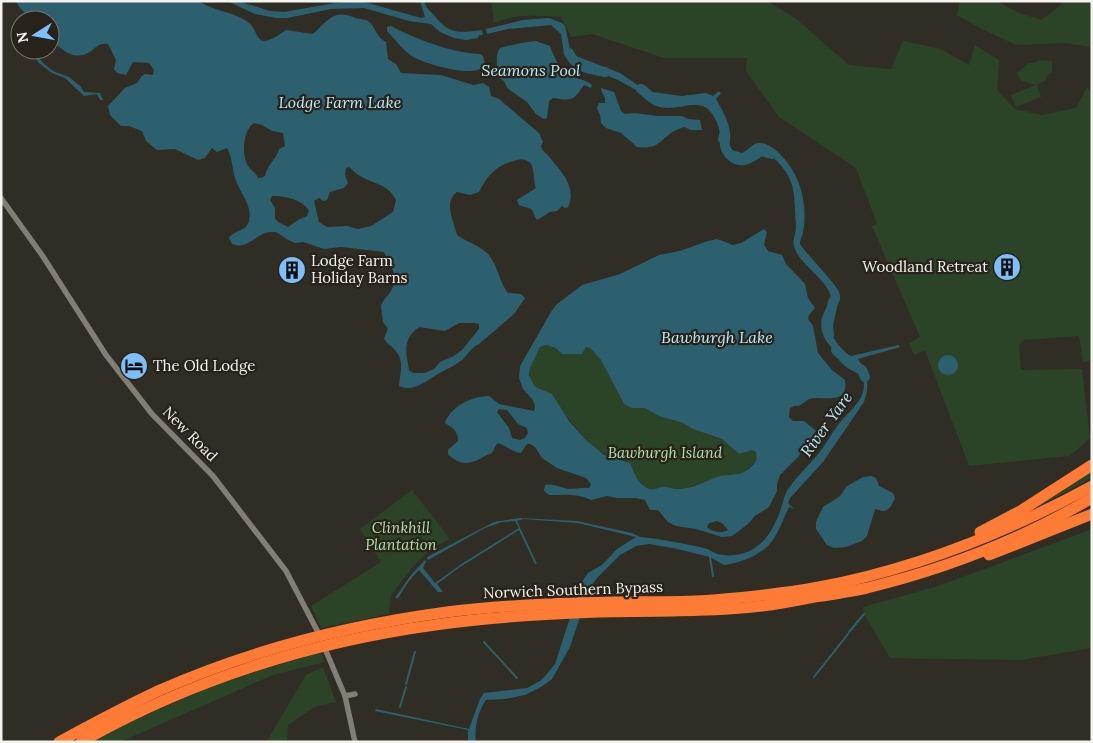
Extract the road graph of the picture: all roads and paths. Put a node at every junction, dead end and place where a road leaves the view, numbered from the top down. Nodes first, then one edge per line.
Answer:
1 (1, 198) edge
2 (1092, 465) edge
3 (1092, 486) edge
4 (1092, 498) edge
5 (1092, 514) edge
6 (818, 588) junction
7 (763, 606) junction
8 (600, 607) junction
9 (300, 646) junction
10 (355, 694) dead end
11 (345, 696) junction
12 (59, 742) edge
13 (81, 742) edge
14 (355, 742) edge

1 - 11 street, New Road
2 - 6 highway
3 - 6 highway, Norwich Southern Bypass
4 - 7 highway, Norwich Southern Bypass
5 - 7 highway
6 - 8 highway, Norwich Southern Bypass
7 - 8 highway, Norwich Southern Bypass
8 - 9 highway, Norwich Southern Bypass
9 - 12 highway, Norwich Southern Bypass
9 - 13 highway, Norwich Southern Bypass
10 - 11 street
11 - 14 street, New Road

